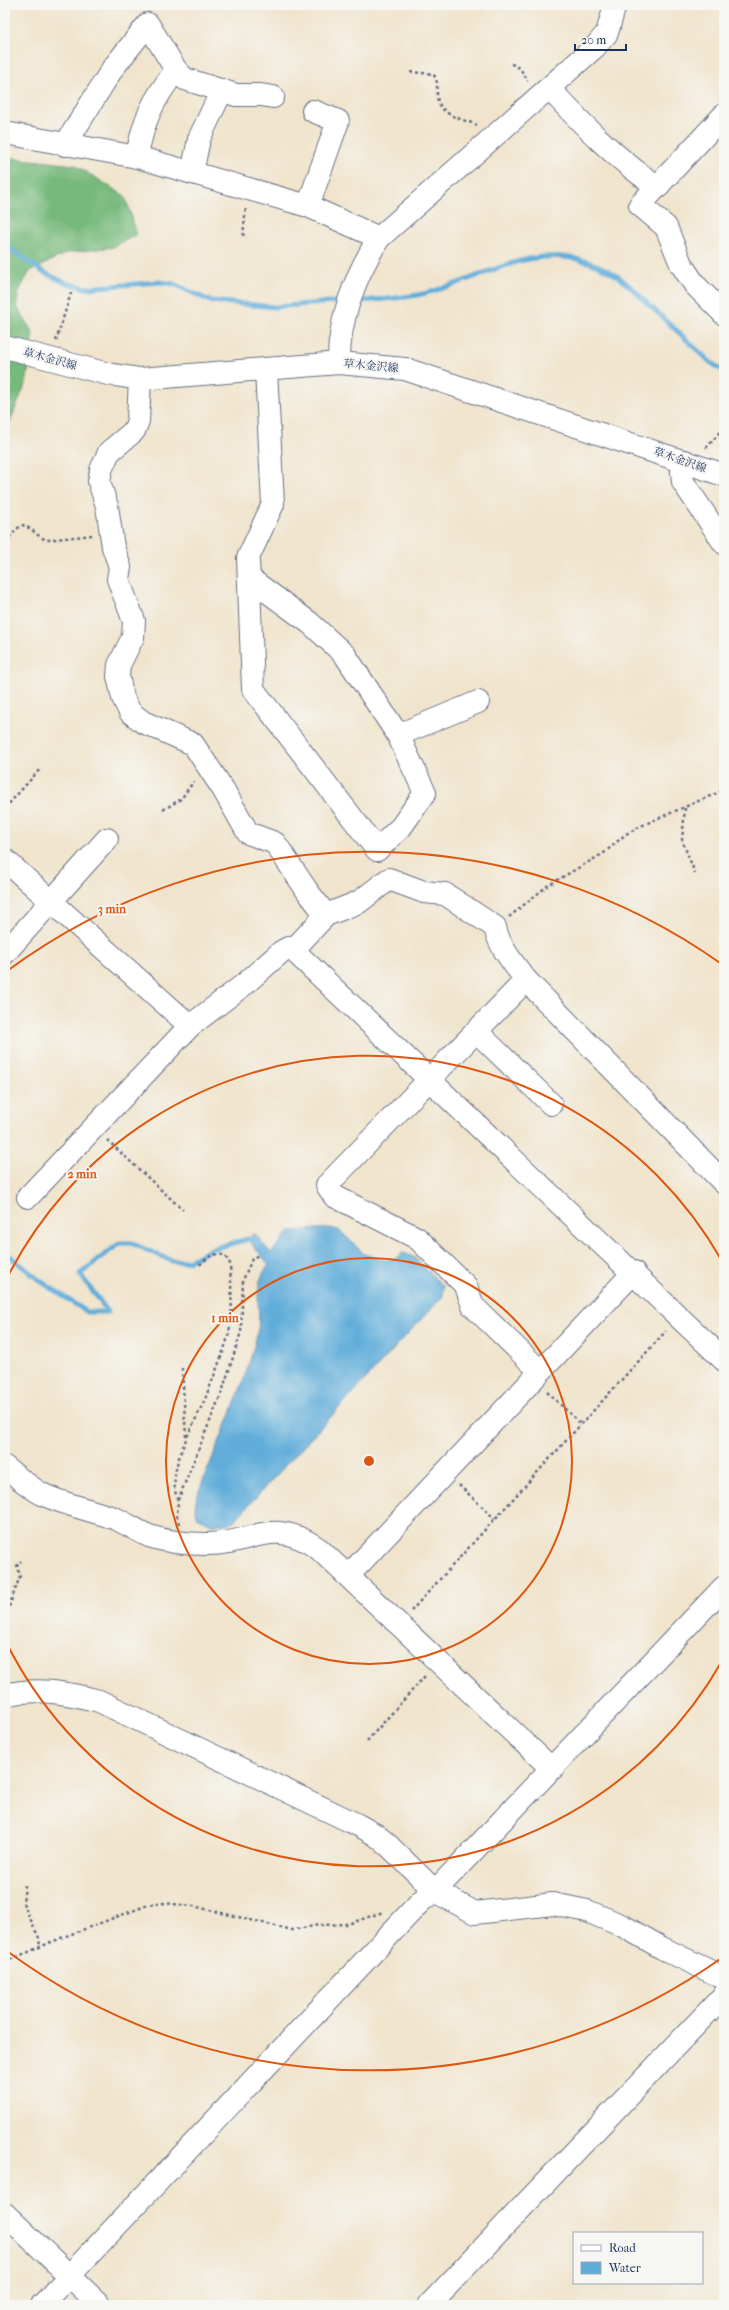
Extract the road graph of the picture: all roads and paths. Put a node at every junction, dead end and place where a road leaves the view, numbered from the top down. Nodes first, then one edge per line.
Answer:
1 (615, 5) edge
2 (511, 64) dead end
3 (176, 70) junction
4 (410, 72) dead end
5 (222, 90) junction
6 (543, 93) junction
7 (273, 97) dead end
8 (313, 111) dead end
9 (724, 115) edge
10 (5, 133) edge
11 (496, 136) junction
12 (66, 145) junction
13 (137, 157) junction
14 (192, 173) junction
15 (658, 187) junction
16 (247, 189) junction
17 (308, 206) junction
18 (242, 236) dead end
19 (380, 238) junction
20 (71, 293) dead end
21 (724, 314) edge
22 (7, 351) edge
23 (50, 359) junction
24 (339, 363) junction
25 (266, 370) junction
26 (140, 379) junction
27 (724, 428) edge
28 (691, 463) junction
29 (724, 475) edge
30 (110, 533) junction
31 (5, 542) edge
32 (724, 542) edge
33 (249, 578) junction
34 (478, 702) dead end
35 (398, 735) junction
36 (208, 767) junction
37 (41, 768) dead end
38 (724, 790) edge
39 (5, 808) edge
40 (685, 808) junction
41 (163, 810) dead end
42 (106, 839) dead end
43 (5, 860) edge
44 (695, 873) dead end
45 (52, 902) junction
46 (326, 915) junction
47 (495, 930) junction
48 (293, 950) junction
49 (5, 953) edge
50 (526, 980) junction
51 (190, 1026) junction
52 (476, 1031) junction
53 (430, 1079) junction
54 (551, 1104) dead end
55 (94, 1127) junction
56 (724, 1184) edge
57 (28, 1198) dead end
58 (183, 1210) dead end
59 (258, 1254) dead end
60 (198, 1267) dead end
61 (634, 1272) junction
62 (679, 1316) junction
63 (724, 1360) edge
64 (182, 1368) dead end
65 (537, 1375) junction
66 (581, 1424) junction
67 (186, 1438) junction
68 (5, 1467) edge
69 (445, 1472) junction
70 (178, 1500) junction
71 (496, 1519) junction
72 (186, 1543) junction
73 (21, 1560) dead end
74 (348, 1576) junction
75 (724, 1587) edge
76 (5, 1618) edge
77 (399, 1625) junction
78 (438, 1662) junction
79 (5, 1695) edge
80 (367, 1740) dead end
81 (552, 1769) junction
82 (25, 1885) dead end
83 (435, 1891) junction
84 (384, 1911) dead end
85 (40, 1947) junction
86 (5, 1962) edge
87 (724, 1978) edge
88 (724, 1995) edge
89 (5, 2214) edge
90 (70, 2276) junction
91 (42, 2305) edge
92 (100, 2305) edge
93 (430, 2305) edge

1 - 6 street
2 - 6 path
3 - 5 street
3 - 12 street
3 - 13 street
4 - 11 path
5 - 7 street
5 - 14 street
6 - 11 street
6 - 15 street
8 - 17 street
9 - 15 street
10 - 12 street
11 - 19 street
12 - 13 street
13 - 14 street
14 - 16 street
15 - 21 street
16 - 17 street
16 - 18 path
17 - 19 street
19 - 24 street
20 - 23 path
22 - 23 street, 草木金沢線
23 - 26 street, 草木金沢線
24 - 25 street, 草木金沢線
24 - 28 street, 草木金沢線
25 - 26 street, 草木金沢線
25 - 33 street
26 - 30 street
27 - 28 path
28 - 29 street, 草木金沢線
28 - 32 street
30 - 31 path
30 - 36 street
33 - 35 street
33 - 35 street
34 - 35 street
36 - 41 path
36 - 46 street
37 - 39 path
38 - 40 path
40 - 44 path
40 - 47 path
42 - 45 street
43 - 45 street
45 - 49 street
45 - 51 street
46 - 47 street
46 - 48 street
47 - 50 street
48 - 51 street
48 - 53 street
50 - 52 street
50 - 56 street
51 - 55 street
52 - 53 street
52 - 54 street
53 - 61 street
53 - 65 street
55 - 57 street
55 - 58 path
59 - 70 path
60 - 67 path
61 - 62 street
61 - 65 street
62 - 63 street
62 - 66 path
64 - 67 path
65 - 66 path
65 - 69 street
66 - 71 path
67 - 70 path
68 - 72 street
69 - 71 path
69 - 74 street
70 - 72 path
71 - 77 path
72 - 74 street
73 - 76 path
74 - 77 street
75 - 81 street
77 - 78 street
78 - 80 path
78 - 81 street
79 - 83 street
81 - 83 street
82 - 85 path
83 - 87 street
83 - 90 street
84 - 85 path
85 - 86 path
88 - 93 street
89 - 90 street
90 - 91 street
90 - 92 street

